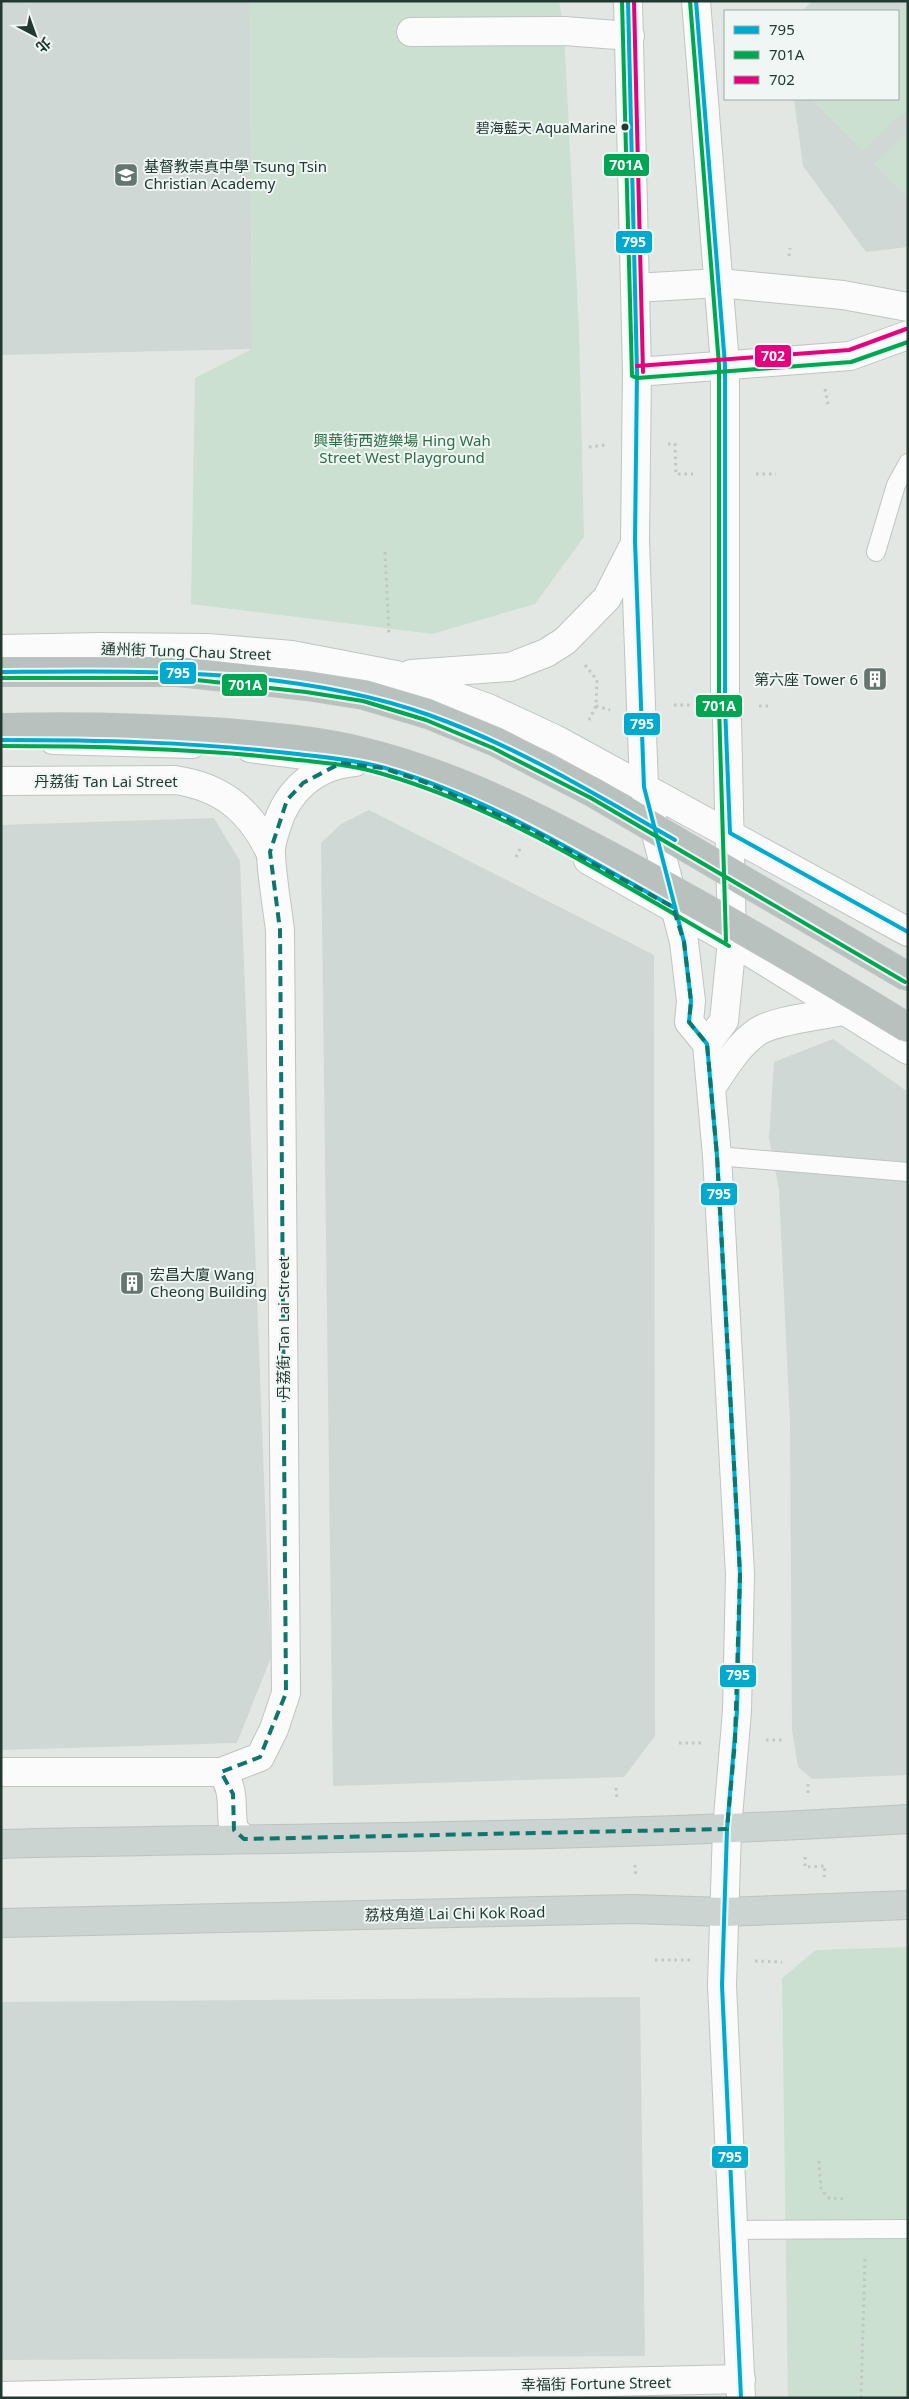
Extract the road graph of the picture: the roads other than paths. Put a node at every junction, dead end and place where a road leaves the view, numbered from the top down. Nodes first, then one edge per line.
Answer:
1 (628, 1) edge
2 (696, 1) edge
3 (411, 32) dead end
4 (630, 36) junction
5 (719, 283) junction
6 (635, 288) junction
7 (908, 307) edge
8 (908, 335) edge
9 (725, 365) junction
10 (637, 372) junction
11 (908, 463) edge
12 (635, 541) junction
13 (876, 552) dead end
14 (1, 649) edge
15 (1, 672) edge
16 (396, 675) junction
17 (1, 728) edge
18 (1, 740) edge
19 (355, 762) junction
20 (1, 782) edge
21 (644, 787) junction
22 (730, 833) junction
23 (270, 852) junction
24 (673, 907) junction
25 (908, 932) edge
26 (732, 941) junction
27 (908, 977) edge
28 (842, 1011) junction
29 (908, 1028) edge
30 (707, 1044) junction
31 (908, 1050) edge
32 (711, 1088) junction
33 (717, 1156) junction
34 (908, 1172) edge
35 (1, 1772) edge
36 (221, 1772) junction
37 (908, 1819) edge
38 (727, 1829) junction
39 (244, 1839) junction
40 (1, 1844) edge
41 (908, 1905) edge
42 (724, 1912) junction
43 (1, 1923) edge
44 (908, 2229) edge
45 (733, 2230) junction
46 (741, 2389) edge
47 (1, 2396) edge

1 - 4 street
2 - 5 street
3 - 4 street
4 - 6 street
5 - 6 street
5 - 7 street
5 - 9 street
6 - 10 street
8 - 9 street
9 - 10 street
9 - 22 street
10 - 12 street
11 - 13 lane
12 - 16 street
12 - 21 street
14 - 16 street, 通州街 Tung Chau Street
15 - 27 highway, bridge
16 - 21 street, 通州街 Tung Chau Street
17 - 29 highway, bridge
18 - 19 street
19 - 23 street, 丹荔街 Tan Lai Street
19 - 24 street
20 - 23 street, 丹荔街 Tan Lai Street
21 - 22 street, 通州街 Tung Chau Street
21 - 24 street
22 - 25 street, 通州街 Tung Chau Street
22 - 26 street
23 - 36 street, 丹荔街 Tan Lai Street
24 - 26 street
24 - 30 street
26 - 28 street
26 - 30 street
28 - 31 street
28 - 32 street
30 - 32 street
32 - 33 street
33 - 34 lane
33 - 38 street
35 - 36 street
36 - 39 street
37 - 38 main road
38 - 39 main road
38 - 42 street
39 - 40 main road
41 - 42 main road, 荔枝角道 Lai Chi Kok Road
42 - 43 main road, 荔枝角道 Lai Chi Kok Road
42 - 45 street
44 - 45 lane
45 - 46 street
46 - 47 street, 幸福街 Fortune Street

